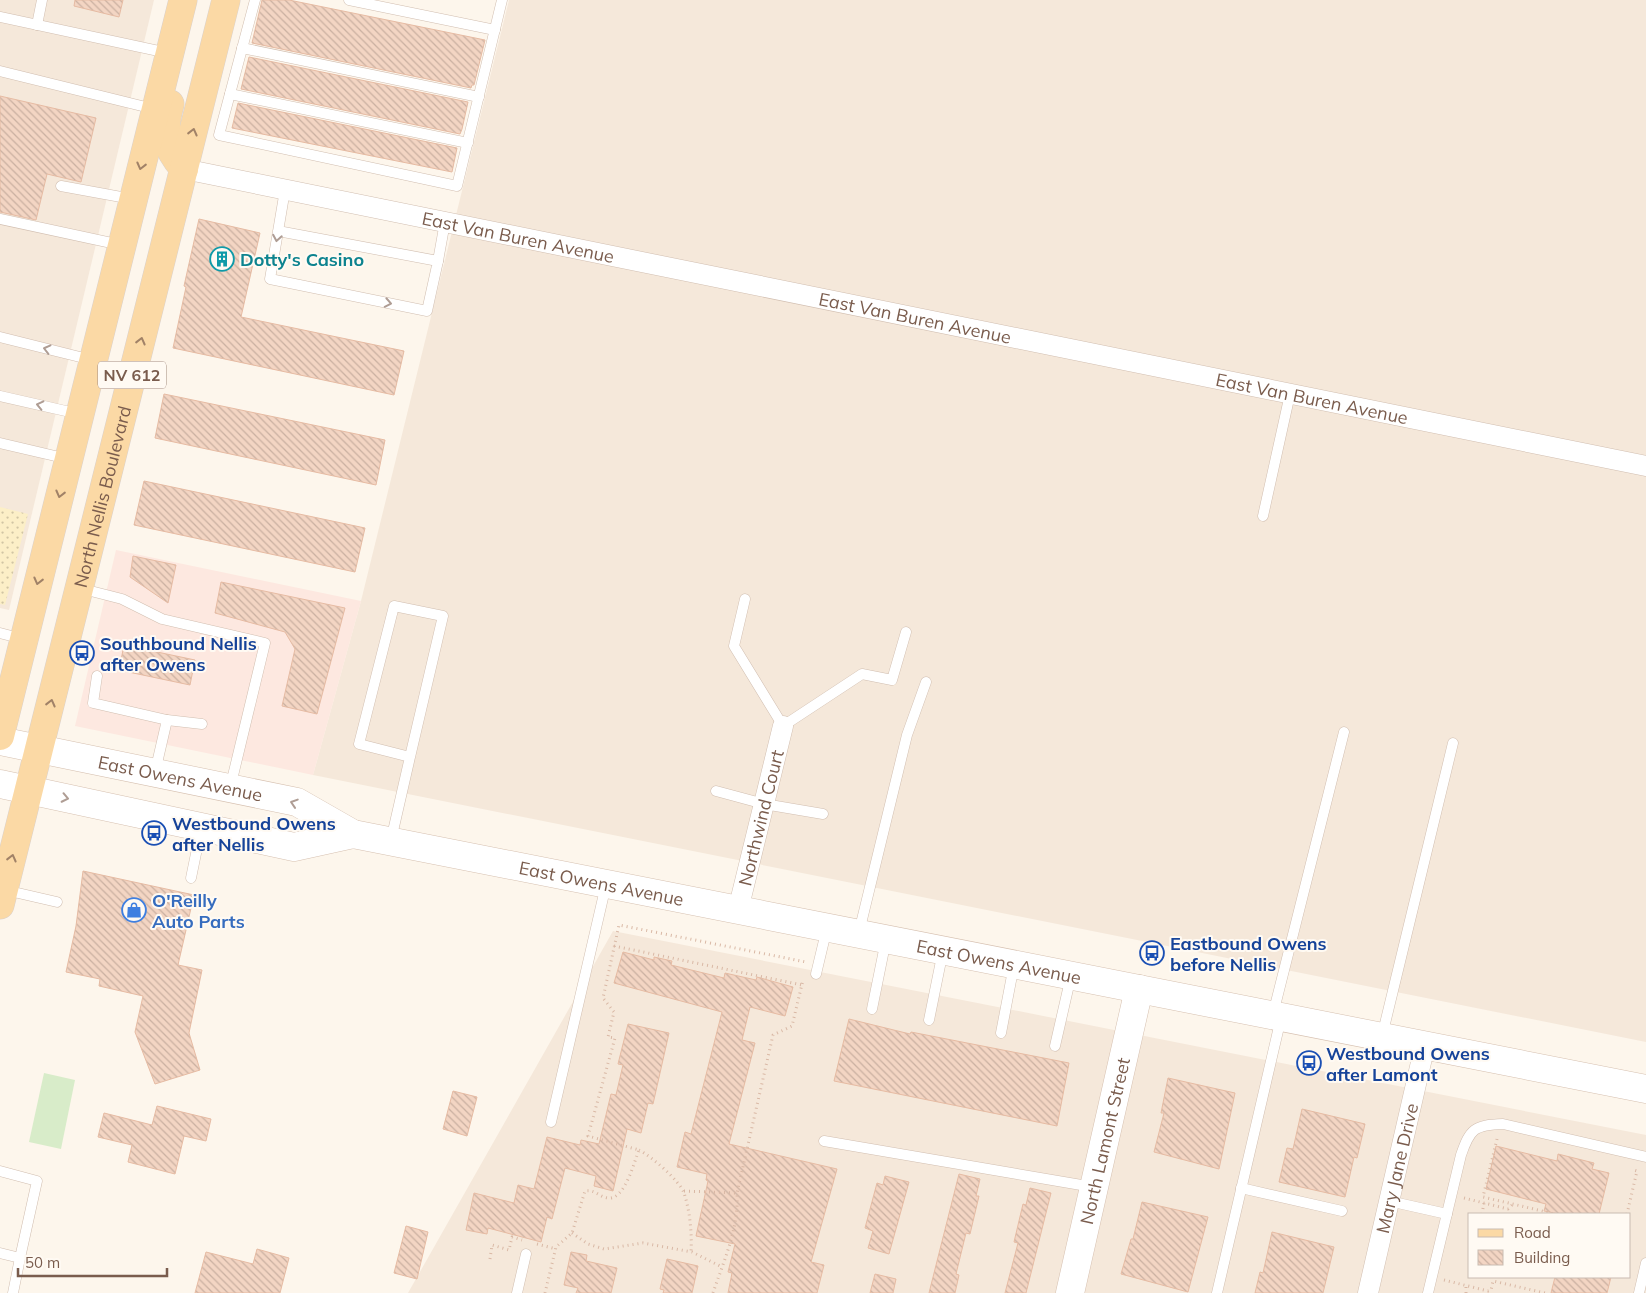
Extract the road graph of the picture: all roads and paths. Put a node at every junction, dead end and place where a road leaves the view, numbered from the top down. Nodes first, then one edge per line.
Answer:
1 (42, 0) edge
2 (183, 0) edge
3 (226, 0) edge
4 (255, 0) edge
5 (349, 0) edge
6 (502, 0) edge
7 (0, 17) edge
8 (37, 25) junction
9 (495, 30) junction
10 (242, 48) junction
11 (169, 53) junction
12 (0, 71) edge
13 (230, 94) junction
14 (479, 97) junction
15 (155, 109) junction
16 (468, 143) junction
17 (184, 169) junction
18 (61, 186) dead end
19 (285, 190) junction
20 (133, 199) junction
21 (0, 219) edge
22 (445, 222) junction
23 (278, 231) junction
24 (122, 246) junction
25 (438, 261) junction
26 (0, 338) edge
27 (93, 360) junction
28 (1290, 394) junction
29 (0, 396) edge
30 (80, 414) junction
31 (0, 443) edge
32 (69, 459) junction
33 (1646, 466) edge
34 (1263, 516) dead end
35 (79, 588) junction
36 (745, 598) dead end
37 (906, 632) dead end
38 (12, 636) edge
39 (97, 676) dead end
40 (926, 682) dead end
41 (167, 720) junction
42 (202, 724) dead end
43 (783, 726) junction
44 (1344, 732) dead end
45 (0, 736) edge
46 (0, 741) edge
47 (1453, 743) dead end
48 (39, 750) junction
49 (410, 757) junction
50 (154, 773) junction
51 (0, 784) edge
52 (230, 788) junction
53 (29, 790) junction
54 (716, 791) dead end
55 (764, 804) junction
56 (823, 814) dead end
57 (202, 828) junction
58 (352, 834) junction
59 (390, 841) junction
60 (191, 878) dead end
61 (606, 884) junction
62 (2, 898) edge
63 (58, 902) dead end
64 (738, 910) junction
65 (828, 927) junction
66 (858, 933) junction
67 (887, 939) junction
68 (614, 946) junction
69 (943, 950) junction
70 (1014, 964) junction
71 (805, 970) dead end
72 (816, 974) dead end
73 (1071, 975) junction
74 (804, 978) dead end
75 (802, 985) junction
76 (1139, 989) junction
77 (872, 1009) dead end
78 (1277, 1016) junction
79 (928, 1020) dead end
80 (1001, 1033) dead end
81 (1381, 1037) junction
82 (1425, 1045) junction
83 (1055, 1046) dead end
84 (1646, 1089) edge
85 (551, 1122) dead end
86 (1507, 1140) dead end
87 (824, 1141) dead end
88 (639, 1150) junction
89 (1646, 1158) edge
90 (1628, 1169) dead end
91 (0, 1171) edge
92 (1094, 1187) junction
93 (1241, 1188) junction
94 (684, 1191) junction
95 (737, 1193) junction
96 (1452, 1195) junction
97 (1389, 1201) junction
98 (1484, 1203) junction
99 (1513, 1204) junction
100 (1342, 1211) dead end
101 (1482, 1213) edge
102 (1549, 1213) edge
103 (1627, 1213) edge
104 (1447, 1214) junction
105 (572, 1233) junction
106 (530, 1242) dead end
107 (691, 1252) junction
108 (0, 1253) edge
109 (526, 1254) dead end
110 (20, 1258) junction
111 (490, 1259) dead end
112 (1646, 1263) edge
113 (722, 1267) junction
114 (1432, 1277) junction
115 (1466, 1285) junction
116 (1533, 1292) edge
117 (13, 1293) edge
118 (517, 1293) edge
119 (545, 1293) edge
120 (713, 1293) edge
121 (1070, 1293) edge
122 (1217, 1293) edge
123 (1368, 1293) edge
124 (1428, 1293) edge
125 (1466, 1293) edge
126 (1545, 1293) edge
127 (1639, 1293) edge

1 - 8 lane
2 - 11 main road, NV 612
2 - 17 main road
17 -> 3 main road, North Nellis Boulevard / NV 612
4 - 10 lane
5 - 9 lane
6 - 9 lane
7 - 8 lane
8 - 11 lane
9 - 14 lane
10 - 13 lane
10 - 14 lane
11 - 15 main road, NV 612
12 - 15 lane
13 - 16 lane
13 - 16 lane
14 - 16 lane
15 -> 20 main road, NV 612
17 - 19 street, East Van Buren Avenue
35 -> 17 main road, North Nellis Boulevard / NV 612
18 - 20 lane
19 - 22 street, East Van Buren Avenue
19 - 23 lane
20 - 24 main road, NV 612
21 - 24 lane
22 - 25 lane
22 - 28 street, East Van Buren Avenue
23 - 25 lane
23 -> 25 lane
24 - 27 main road, NV 612
27 -> 26 lane
27 - 30 main road, NV 612
28 - 33 street, East Van Buren Avenue
28 - 34 lane
30 -> 29 lane
30 - 32 main road, NV 612
31 - 32 lane
32 -> 38 main road, NV 612
48 -> 35 main road, North Nellis Boulevard / NV 612
35 - 52 lane
36 - 43 lane
37 - 43 lane
38 - 45 main road, NV 612
39 - 41 lane
40 - 66 lane
41 - 42 lane
41 - 50 lane
43 - 55 street, Northwind Court
44 - 78 lane
46 - 48 main road, East Owens Avenue
47 - 81 lane
48 - 50 main road, East Owens Avenue
48 - 53 main road, North Nellis Boulevard / NV 612
49 - 49 lane
49 - 59 lane
50 - 52 main road, East Owens Avenue
51 - 53 main road, East Owens Avenue
58 -> 52 main road, East Owens Avenue
53 -> 57 main road, East Owens Avenue
62 -> 53 main road, North Nellis Boulevard / NV 612
54 - 55 lane
55 - 56 lane
55 - 64 street, Northwind Court
57 - 58 main road, East Owens Avenue
57 - 60 lane
58 - 59 main road, East Owens Avenue
59 - 61 main road, East Owens Avenue
61 - 64 main road, East Owens Avenue
61 - 85 lane
62 - 63 lane
64 - 65 main road, East Owens Avenue
65 - 66 main road, East Owens Avenue
65 - 72 lane
66 - 67 main road, East Owens Avenue
67 - 69 main road, East Owens Avenue
67 - 77 lane
68 - 71 path
68 - 75 path
68 - 88 path
69 - 70 main road, East Owens Avenue
69 - 79 lane
70 - 73 main road, East Owens Avenue
70 - 80 lane
73 - 76 main road, East Owens Avenue
73 - 83 lane
74 - 75 path
75 - 95 path
76 - 78 main road, East Owens Avenue
76 - 92 main road, North Lamont Street
78 - 81 main road, East Owens Avenue
78 - 93 lane
81 - 82 main road, East Owens Avenue
82 - 84 main road, East Owens Avenue
82 - 97 street, Mary Jane Drive
86 - 99 path
87 - 92 lane
88 - 94 path
88 - 105 path
89 - 96 lane
90 - 103 path
91 - 110 lane
92 - 121 main road, North Lamont Street
93 - 100 lane
93 - 122 lane
94 - 95 path
94 - 107 path
95 - 113 path
96 - 98 path
96 - 104 lane
97 - 104 lane
97 - 123 street, Mary Jane Drive
98 - 99 path
98 - 101 path
99 - 102 path
104 - 114 lane
105 - 107 path
105 - 119 path
106 - 111 path
107 - 113 path
108 - 110 lane
109 - 118 lane
110 - 117 lane
112 - 127 lane
113 - 120 path
114 - 115 path
114 - 124 lane
115 - 116 path
115 - 125 path
116 - 126 path

